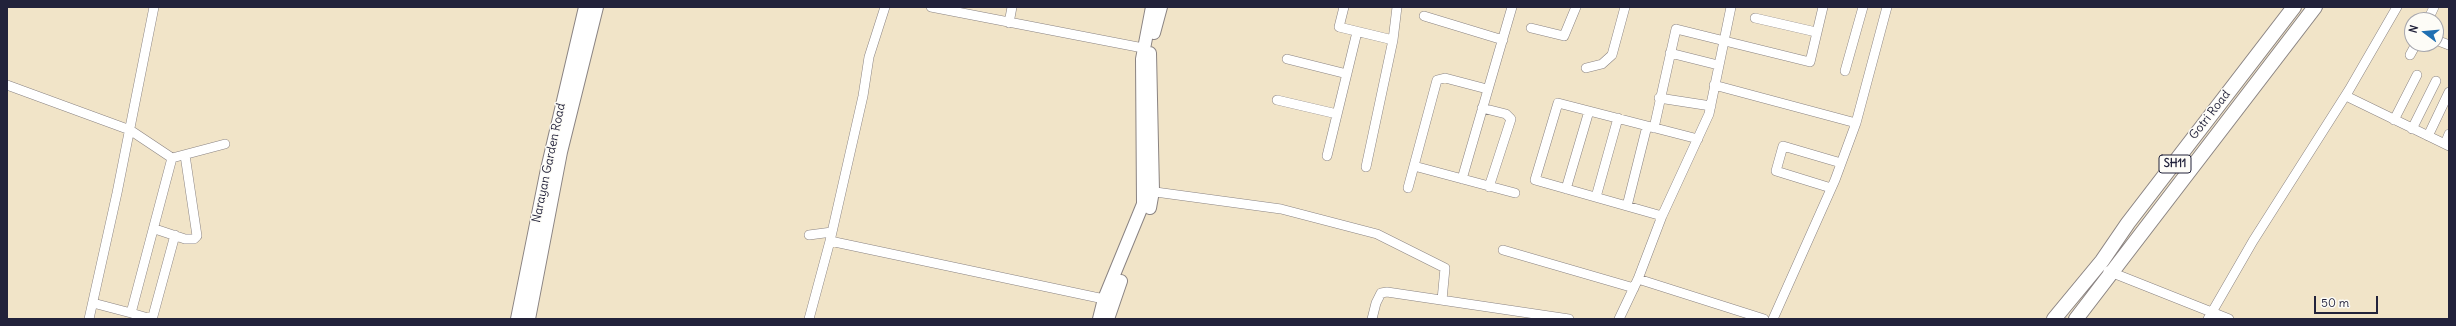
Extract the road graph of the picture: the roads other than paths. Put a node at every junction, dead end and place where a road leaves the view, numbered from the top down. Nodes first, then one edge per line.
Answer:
1 (154, 7) edge
2 (585, 7) edge
3 (597, 7) edge
4 (885, 7) edge
5 (931, 7) edge
6 (1012, 7) edge
7 (1152, 7) edge
8 (1161, 7) edge
9 (1344, 7) edge
10 (1397, 7) edge
11 (1512, 7) edge
12 (1576, 7) edge
13 (1625, 7) edge
14 (1731, 7) edge
15 (1823, 7) edge
16 (1863, 7) edge
17 (1887, 7) edge
18 (2294, 7) edge
19 (2315, 7) edge
20 (2397, 7) edge
21 (1424, 16) dead end
22 (1755, 18) dead end
23 (1009, 23) junction
24 (2280, 24) junction
25 (1531, 28) dead end
26 (1357, 32) junction
27 (1816, 32) junction
28 (2294, 34) junction
29 (1393, 40) junction
30 (1503, 40) junction
31 (1723, 41) junction
32 (1143, 48) junction
33 (2412, 52) edge
34 (1670, 53) junction
35 (2410, 55) dead end
36 (1287, 59) dead end
37 (1718, 65) junction
38 (1586, 68) dead end
39 (1845, 70) dead end
40 (1346, 74) junction
41 (2417, 74) dead end
42 (2436, 81) dead end
43 (7, 85) edge
44 (1714, 85) junction
45 (1487, 89) junction
46 (2449, 92) edge
47 (2346, 96) junction
48 (1660, 98) junction
49 (1277, 100) dead end
50 (1711, 106) junction
51 (1482, 108) junction
52 (1589, 111) junction
53 (1337, 114) junction
54 (1618, 118) junction
55 (2394, 120) junction
56 (1856, 123) junction
57 (1650, 127) junction
58 (2412, 129) junction
59 (130, 130) junction
60 (2449, 134) edge
61 (2428, 136) junction
62 (1698, 139) junction
63 (225, 144) dead end
64 (2447, 145) edge
65 (185, 154) junction
66 (1327, 156) dead end
67 (172, 158) junction
68 (1841, 163) junction
69 (1414, 166) junction
70 (1366, 167) dead end
71 (1462, 179) junction
72 (1489, 187) junction
73 (1408, 188) dead end
74 (1831, 188) junction
75 (1566, 189) junction
76 (1149, 191) junction
77 (1515, 193) dead end
78 (1596, 197) junction
79 (1627, 206) junction
80 (1662, 216) junction
81 (155, 229) junction
82 (175, 235) junction
83 (809, 235) dead end
84 (831, 237) junction
85 (1503, 250) dead end
86 (2100, 264) junction
87 (2112, 274) junction
88 (1638, 279) junction
89 (1634, 288) junction
90 (1104, 299) junction
91 (1442, 300) junction
92 (92, 303) junction
93 (131, 313) junction
94 (2210, 316) edge
95 (88, 319) edge
96 (517, 319) edge
97 (529, 319) edge
98 (809, 319) edge
99 (1098, 319) edge
100 (1108, 319) edge
101 (1372, 319) edge
102 (1568, 319) edge
103 (1619, 319) edge
104 (1764, 319) edge
105 (1773, 319) edge
106 (2054, 319) edge
107 (2076, 319) edge
108 (2229, 319) edge

1 - 59 street
2 - 96 street, Narayan Garden Road
3 - 97 street
4 - 84 street
5 - 23 street
6 - 23 street
7 - 32 street
8 - 76 street
9 - 26 street
10 - 29 street
11 - 30 street
12 - 25 street
13 - 38 street
14 - 31 street
15 - 27 street
16 - 39 street
17 - 56 street
18 - 24 main road, Gotri Road / SH11
19 - 28 main road, Gotri Road / SH11
20 - 47 street
21 - 30 street
22 - 27 street
23 - 32 street
24 - 28 main road
24 - 86 main road, Gotri Road / SH11
26 - 29 street
26 - 40 street
27 - 31 street
28 - 87 main road, Gotri Road / SH11
29 - 70 street
30 - 45 street
31 - 34 street
31 - 37 street
32 - 76 street
33 - 35 street
34 - 37 street
34 - 48 street
36 - 40 street
37 - 44 street
40 - 53 street
41 - 55 street
42 - 58 street
43 - 59 street
44 - 50 street
44 - 56 street
45 - 51 street
45 - 69 street
46 - 61 street
47 - 55 street
47 - 94 street
48 - 50 street
48 - 57 street
49 - 53 street
50 - 62 street
51 - 71 street
51 - 72 street
52 - 54 street
52 - 75 street
52 - 75 street
53 - 66 street
54 - 57 street
54 - 78 street
55 - 58 street
56 - 68 street
57 - 62 street
57 - 79 street
58 - 61 street
59 - 67 street
59 - 92 street
60 - 64 street
61 - 64 street
62 - 80 street
63 - 65 street
65 - 67 street
65 - 82 street
67 - 81 street
68 - 74 street
68 - 74 street
69 - 71 street
69 - 73 street
71 - 72 street
72 - 77 street
74 - 105 street
75 - 78 street
76 - 90 street
76 - 91 street
76 - 100 street
78 - 79 street
79 - 80 street
80 - 88 street
81 - 82 street
81 - 93 street
82 - 93 street
83 - 84 street
84 - 90 street
84 - 98 street
85 - 89 street
86 - 87 street
86 - 106 main road, Gotri Road / SH11
87 - 94 street
87 - 107 main road, Gotri Road / SH11
88 - 89 street
88 - 104 street
89 - 103 street
90 - 99 street
91 - 101 street
91 - 102 street
92 - 93 street
92 - 95 street
94 - 108 street

